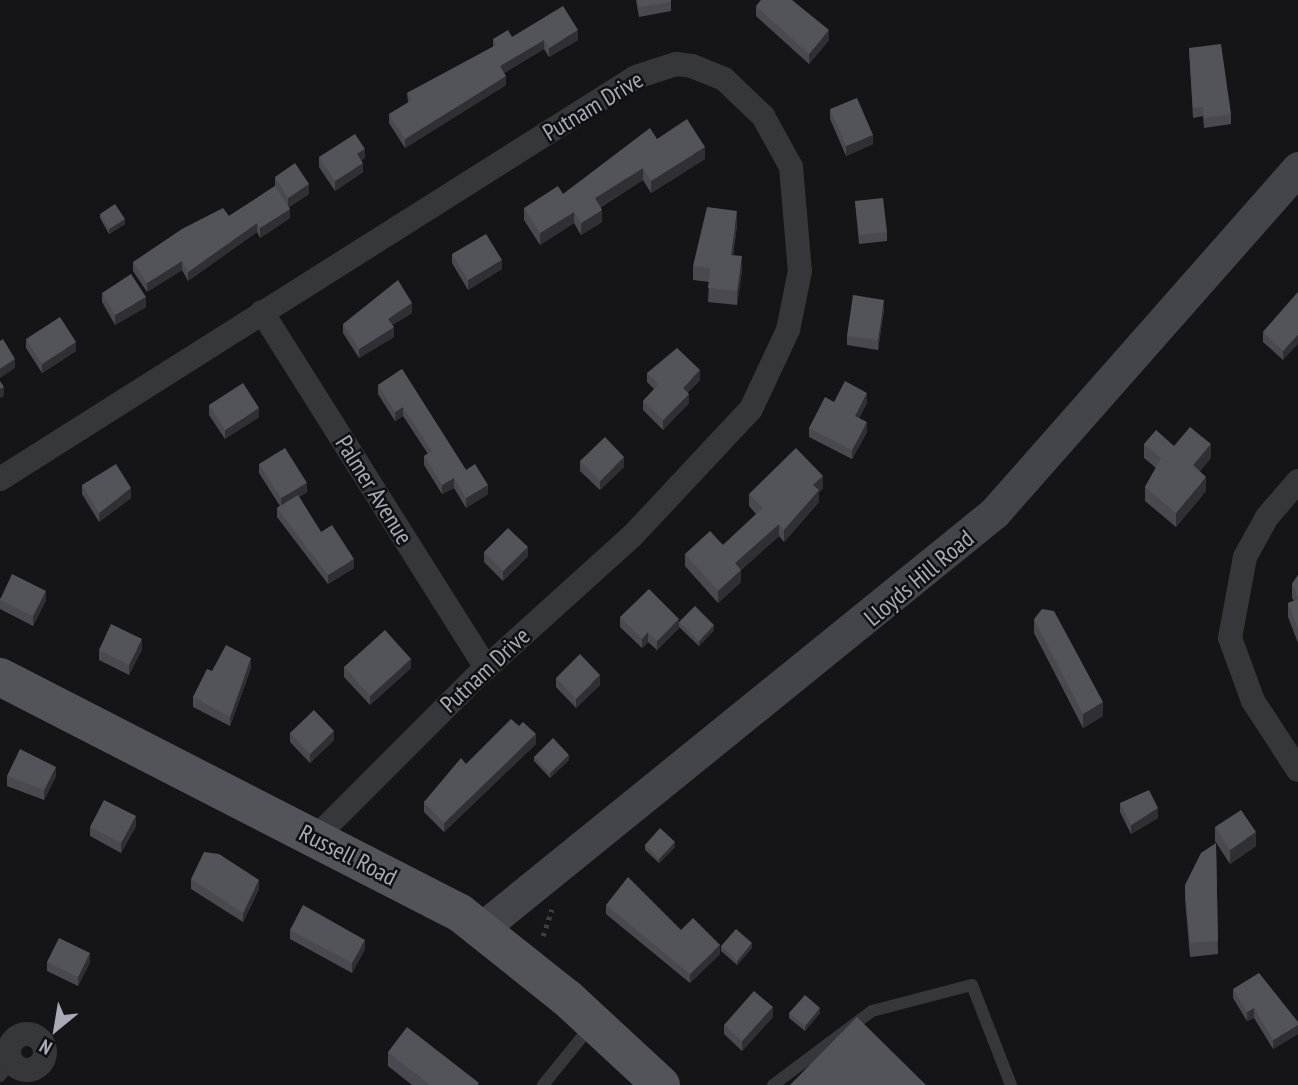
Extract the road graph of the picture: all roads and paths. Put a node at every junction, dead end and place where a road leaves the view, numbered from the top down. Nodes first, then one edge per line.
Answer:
1 (1298, 168) edge
2 (262, 312) junction
3 (0, 479) edge
4 (1298, 481) edge
5 (486, 668) junction
6 (0, 677) edge
7 (1298, 770) edge
8 (315, 838) junction
9 (482, 928) junction
10 (594, 1023) junction
11 (543, 1085) edge
12 (661, 1085) edge
13 (773, 1085) edge
14 (1011, 1085) edge

1 - 9 main road, Lloyds Hill Road
2 - 3 street, Putnam Drive
2 - 5 street, Palmer Avenue
2 - 5 street, Putnam Drive
4 - 7 street
5 - 8 street, Putnam Drive
6 - 8 main road, Russell Road
8 - 9 main road, Russell Road
9 - 10 main road, Russell Road
10 - 11 lane
10 - 12 main road, Russell Road
13 - 14 lane

